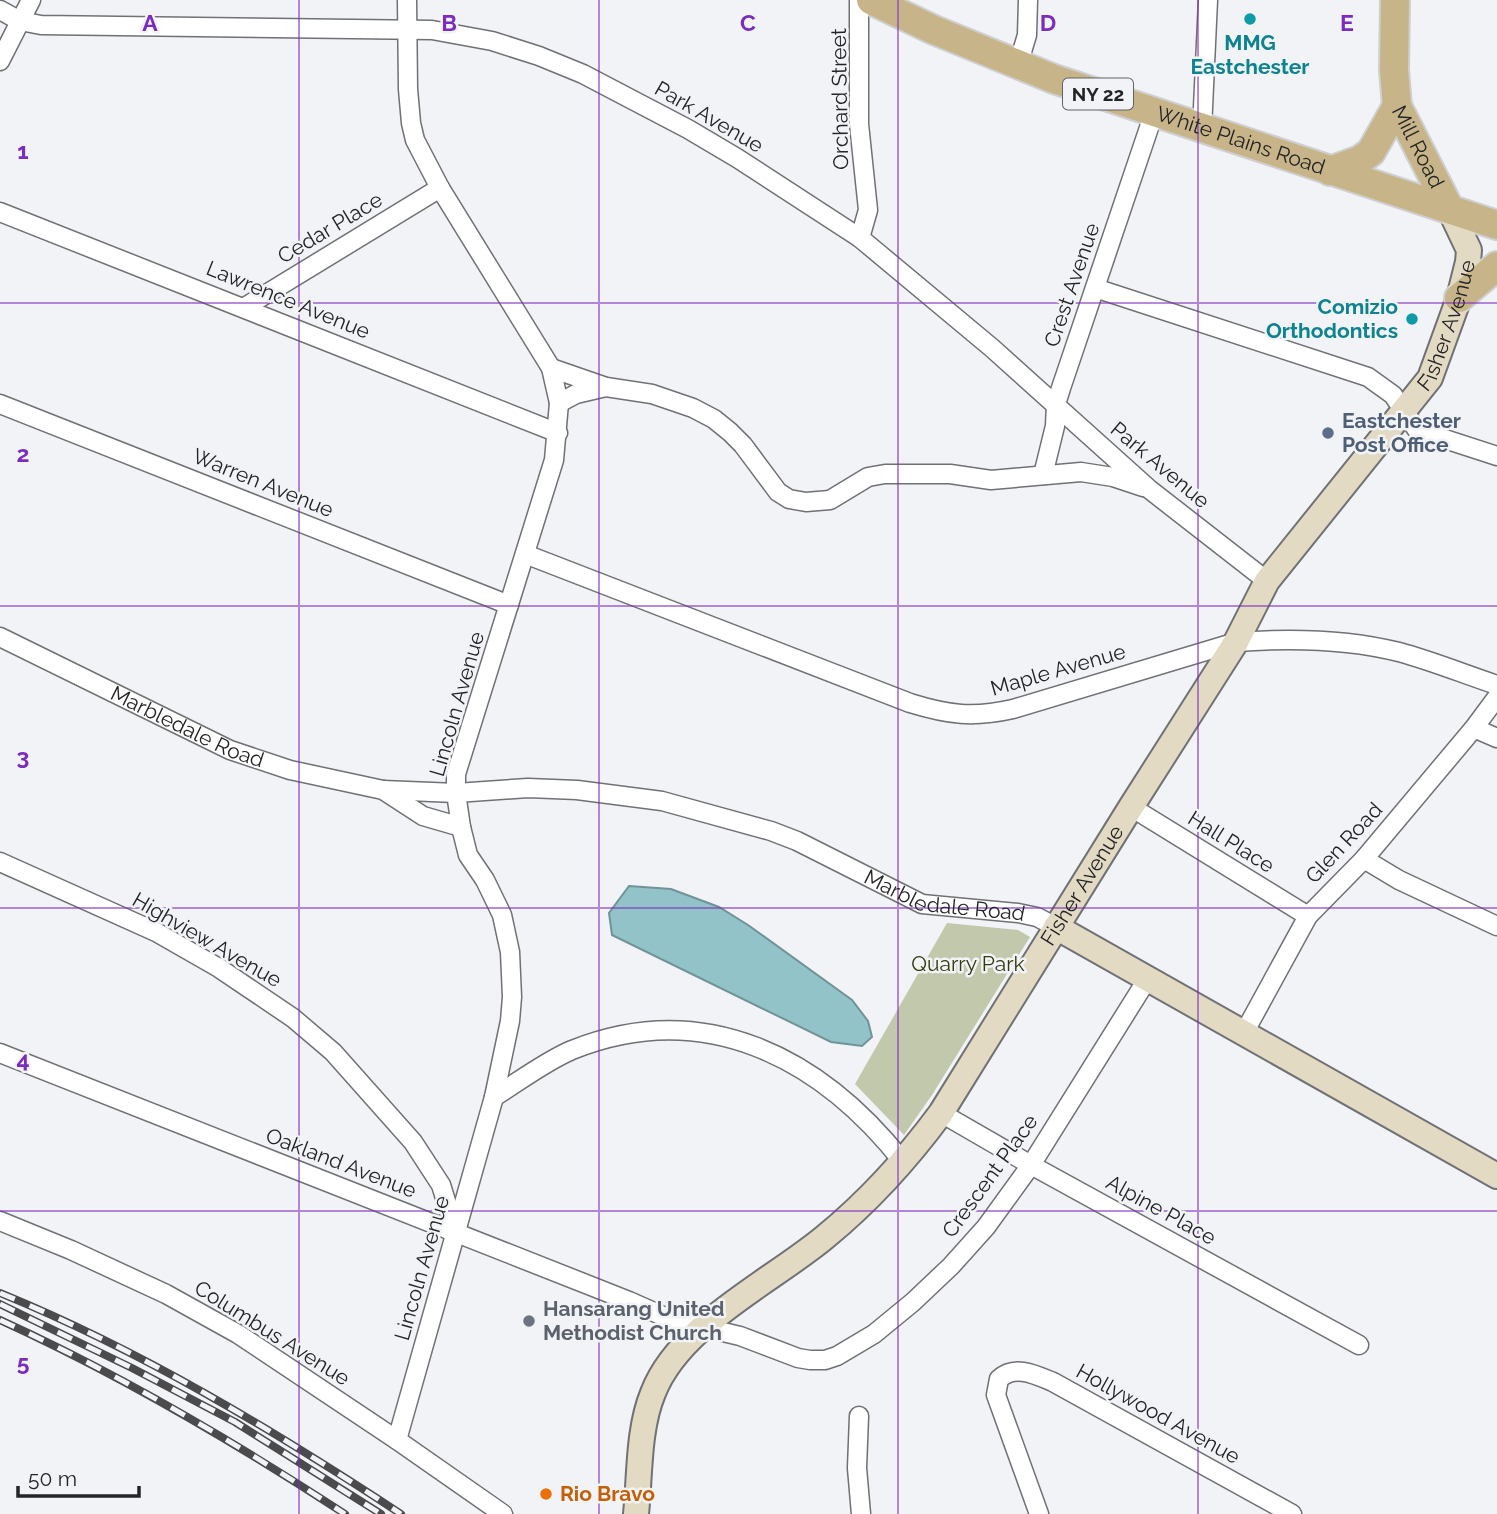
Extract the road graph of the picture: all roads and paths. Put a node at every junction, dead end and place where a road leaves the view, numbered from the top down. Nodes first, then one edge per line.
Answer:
1 (31, 0) edge
2 (407, 0) edge
3 (859, 0) edge
4 (871, 0) edge
5 (1028, 0) edge
6 (1209, 0) edge
7 (1395, 0) edge
8 (0, 10) edge
9 (20, 21) junction
10 (408, 31) junction
11 (0, 61) edge
12 (1018, 65) junction
13 (1397, 106) junction
14 (1154, 113) junction
15 (1202, 129) junction
16 (1330, 171) junction
17 (440, 188) junction
18 (1449, 208) junction
19 (0, 212) edge
20 (1497, 225) edge
21 (860, 237) junction
22 (1497, 267) edge
23 (1096, 288) junction
24 (1459, 298) junction
25 (245, 307) junction
26 (551, 368) junction
27 (606, 387) junction
28 (559, 403) junction
29 (0, 404) edge
30 (1056, 404) junction
31 (1404, 412) junction
32 (558, 433) junction
33 (1497, 456) edge
34 (1043, 475) junction
35 (1149, 489) junction
36 (524, 554) junction
37 (1267, 580) junction
38 (509, 605) junction
39 (0, 637) edge
40 (1236, 642) junction
41 (1497, 685) edge
42 (1497, 697) edge
43 (1474, 728) junction
44 (1497, 738) edge
45 (383, 790) junction
46 (456, 793) junction
47 (1131, 807) junction
48 (461, 827) junction
49 (1364, 859) junction
50 (0, 862) edge
51 (1308, 916) junction
52 (1497, 926) edge
53 (1056, 928) junction
54 (1148, 978) junction
55 (1244, 1033) junction
56 (0, 1053) edge
57 (494, 1097) junction
58 (942, 1113) junction
59 (903, 1162) junction
60 (1031, 1165) junction
61 (1497, 1176) edge
62 (0, 1221) edge
63 (456, 1233) junction
64 (704, 1328) junction
65 (1359, 1345) dead end
66 (859, 1416) dead end
67 (397, 1440) junction
68 (503, 1514) edge
69 (636, 1514) edge
70 (861, 1514) edge
71 (1040, 1514) edge
72 (1292, 1514) edge

1 - 9 street
2 - 10 street, Lincoln Avenue
3 - 21 street, Orchard Street
4 - 12 main road, White Plains Road / NY 22
5 - 12 street
6 - 15 street
7 - 13 main road, Mill Road
8 - 9 street, Park Avenue
9 - 10 street, Park Avenue
9 - 11 street
10 - 17 street, Lincoln Avenue
10 - 21 street, Park Avenue
12 - 14 main road, White Plains Road / NY 22
13 - 16 main road
13 - 18 main road, Mill Road
14 - 15 main road, White Plains Road / NY 22
14 - 23 street, Crest Avenue
15 - 16 main road, White Plains Road / NY 22
16 - 18 main road, White Plains Road / NY 22
17 - 25 street, Cedar Place
17 - 26 street, Lincoln Avenue
18 - 20 main road, White Plains Road / NY 22
18 - 24 street, Fisher Avenue
19 - 25 street, Lawrence Avenue
21 - 30 street, Park Avenue
22 - 24 main road
23 - 30 street, Crest Avenue
23 - 31 street
24 - 31 street, Fisher Avenue
25 - 32 street, Lawrence Avenue
26 - 27 street
26 - 28 street, Lincoln Avenue
27 - 28 street
27 - 34 street
28 - 32 street, Lincoln Avenue
29 - 38 street, Warren Avenue
30 - 34 street, Crest Avenue
30 - 35 street, Park Avenue
31 - 33 street
31 - 37 street, Fisher Avenue
32 - 36 street, Lincoln Avenue
34 - 35 street
35 - 37 street, Park Avenue
36 - 38 street, Lincoln Avenue
36 - 40 street, Maple Avenue
37 - 40 street, Fisher Avenue
38 - 46 street, Lincoln Avenue
39 - 45 street, Marbledale Road
40 - 41 street, Maple Avenue
40 - 47 street, Fisher Avenue
42 - 43 street, Glen Road
43 - 44 street
43 - 49 street, Glen Road
45 - 46 street, Marbledale Road
45 - 48 street, Marbledale Road
46 - 48 street, Lincoln Avenue
46 - 53 street, Marbledale Road
47 - 51 street, Hall Place
47 - 53 street, Fisher Avenue
48 - 57 street, Lincoln Avenue
49 - 51 street, Glen Road
49 - 52 street
50 - 63 street, Highview Avenue
51 - 55 street, Glen Road
53 - 54 street, Marbledale Road
53 - 58 street, Fisher Avenue
54 - 55 street, Marbledale Road
54 - 60 street, Crescent Place
55 - 61 street, Marbledale Road
56 - 63 street, Oakland Avenue
57 - 59 street
57 - 63 street, Lincoln Avenue
58 - 59 street, Fisher Avenue
58 - 60 street, Alpine Place
59 - 64 street, Fisher Avenue
60 - 64 street, Crescent Place
60 - 65 street, Alpine Place
62 - 67 street, Columbus Avenue
63 - 64 street, Oakland Avenue
63 - 67 street, Lincoln Avenue
64 - 69 street, Fisher Avenue
66 - 70 street
67 - 68 street, Columbus Avenue
71 - 72 street, Hollywood Avenue

